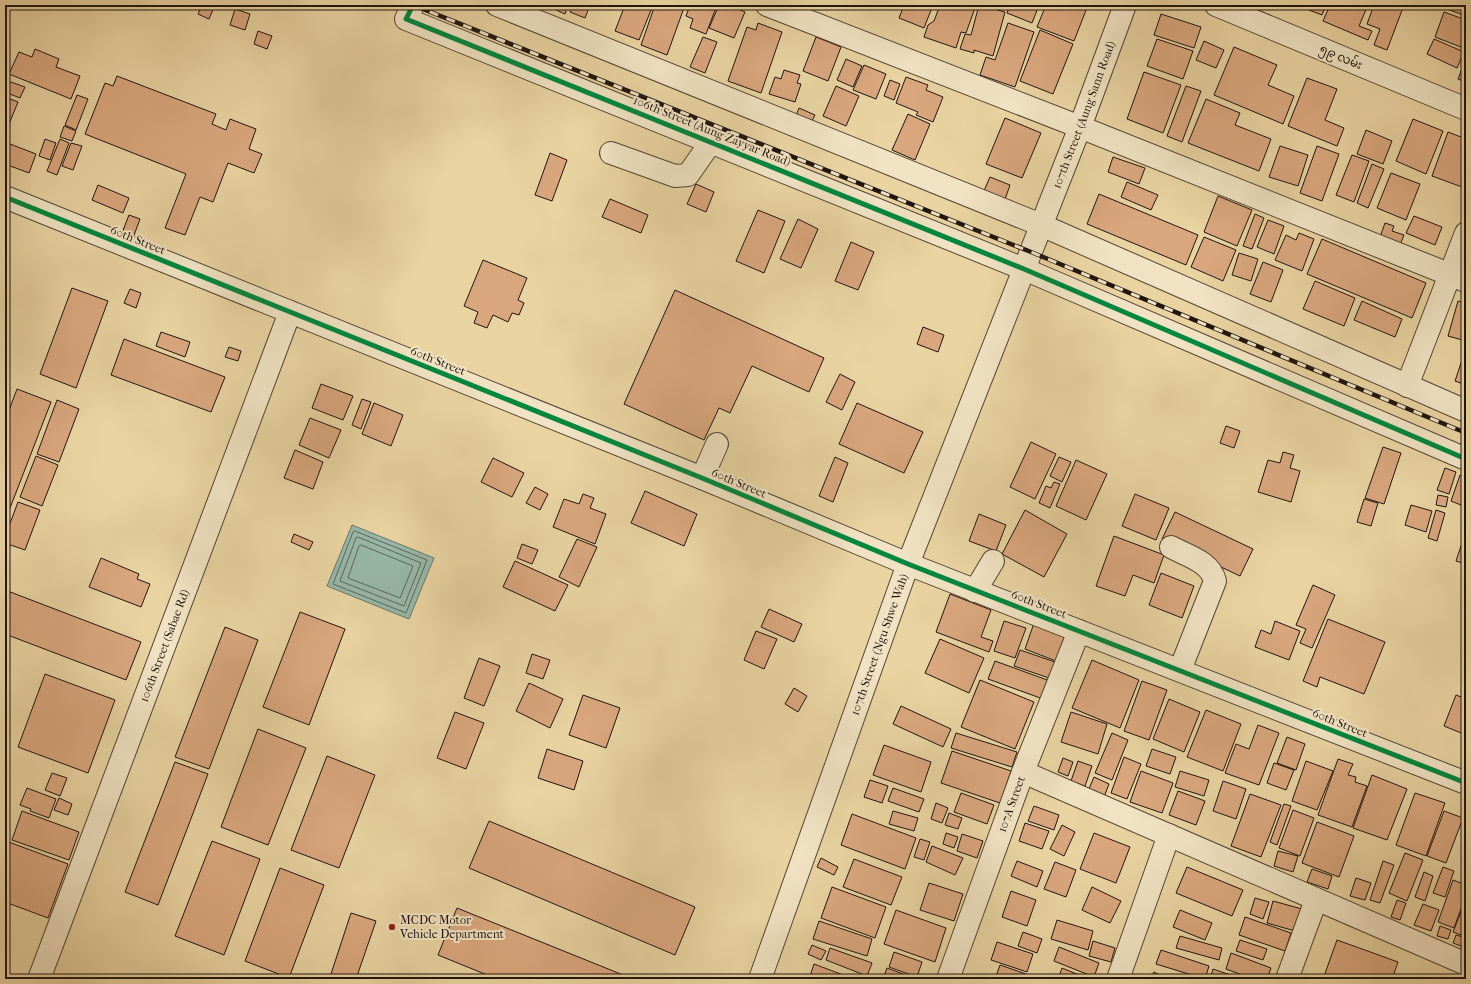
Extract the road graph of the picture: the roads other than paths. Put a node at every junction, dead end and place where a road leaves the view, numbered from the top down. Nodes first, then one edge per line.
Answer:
1 (413, 5) edge
2 (497, 5) edge
3 (767, 5) edge
4 (1125, 5) edge
5 (1216, 5) edge
6 (1466, 109) edge
7 (1080, 127) junction
8 (711, 142) junction
9 (611, 153) dead end
10 (5, 197) edge
11 (1041, 225) junction
12 (1466, 233) edge
13 (1024, 269) junction
14 (1458, 278) edge
15 (290, 312) junction
16 (1407, 386) junction
17 (1466, 411) edge
18 (717, 444) dead end
19 (1466, 459) edge
20 (702, 478) junction
21 (1170, 547) dead end
22 (993, 561) dead end
23 (908, 564) junction
24 (975, 590) junction
25 (1079, 631) junction
26 (1180, 670) junction
27 (1024, 772) junction
28 (1466, 783) edge
29 (1170, 835) junction
30 (1316, 900) junction
31 (1466, 964) edge
32 (39, 979) edge
33 (760, 979) edge
34 (948, 979) edge
35 (1118, 979) edge
36 (1287, 979) edge

1 - 8 street, 106th Street (Aung Zayyar Road)
2 - 11 street
3 - 7 street
4 - 7 street, 107th Street (Aung Sann Road)
5 - 6 street, ၅၉ လမ်း
7 - 11 street, 107th Street (Aung Sann Road)
7 - 14 street
8 - 9 street
8 - 13 street, 106th Street (Aung Zayyar Road)
10 - 15 street, 60th Street
11 - 13 street, 107th Street (Ngu Shwe Wah)
11 - 16 street
12 - 14 street
13 - 19 street, 106th Street (Aung Zayyar Road)
13 - 23 street, 107th Street (Ngu Shwe Wah)
14 - 16 street
15 - 20 street, 60th Street
15 - 32 street, 106th Street (Sabae Rd)
16 - 17 street
18 - 20 street
20 - 23 street, 60th Street
21 - 26 street
22 - 24 street
23 - 24 street, 60th Street
23 - 33 street, 107th Street (Ngu Shwe Wah)
24 - 25 street, 60th Street
25 - 26 street, 60th Street
25 - 27 street, 107A Street
26 - 28 street, 60th Street
27 - 29 street
27 - 34 street, 107A Street
29 - 30 street
29 - 35 street
30 - 31 street
30 - 36 street

